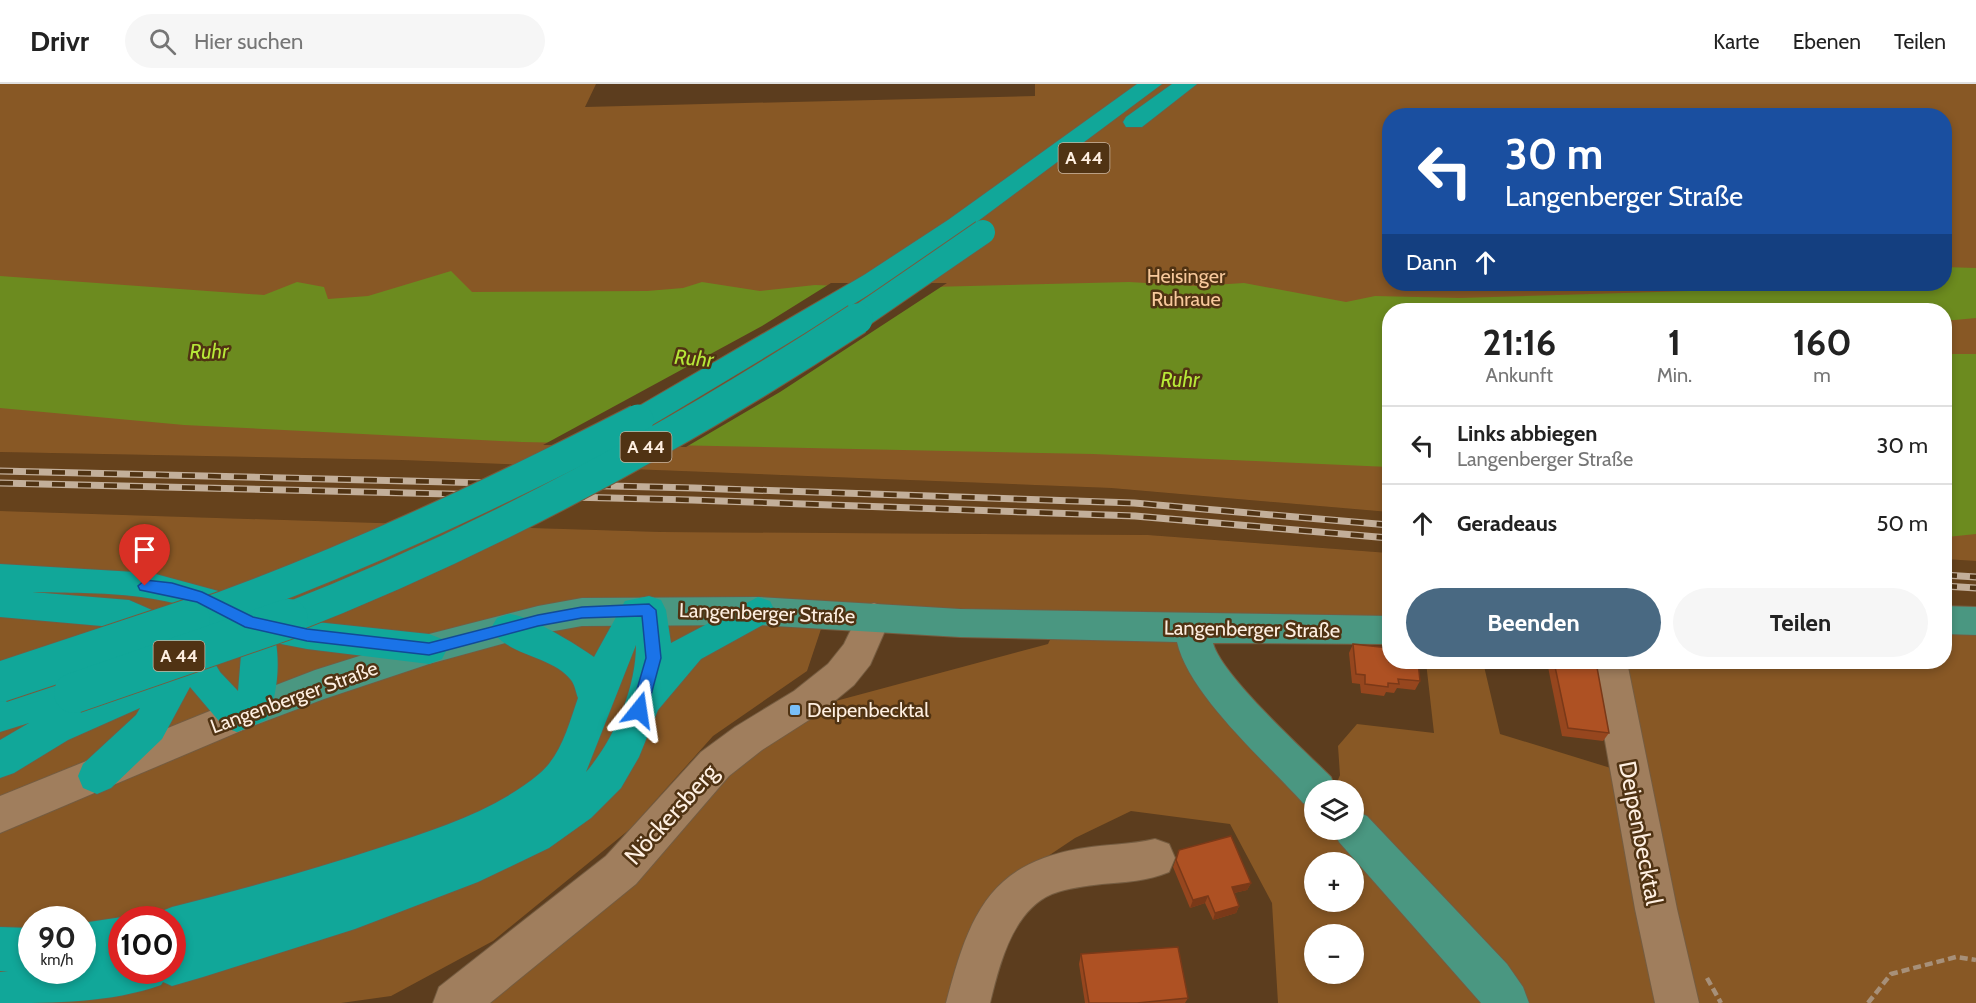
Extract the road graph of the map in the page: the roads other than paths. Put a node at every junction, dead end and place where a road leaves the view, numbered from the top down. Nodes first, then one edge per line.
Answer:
1 (1151, 84) edge
2 (1186, 84) edge
3 (0, 577) edge
4 (0, 603) edge
5 (643, 610) junction
6 (758, 611) junction
7 (874, 617) junction
8 (285, 620) junction
9 (1952, 620) edge
10 (1976, 621) edge
11 (250, 622) junction
12 (509, 628) junction
13 (1192, 629) junction
14 (1382, 630) edge
15 (429, 649) junction
16 (190, 654) junction
17 (1610, 669) edge
18 (0, 682) edge
19 (596, 697) junction
20 (639, 710) junction
21 (245, 713) junction
22 (0, 716) edge
23 (0, 761) edge
24 (97, 776) junction
25 (1307, 780) edge
26 (0, 815) edge
27 (1363, 840) edge
28 (1155, 858) dead end
29 (186, 924) edge
30 (0, 950) edge
31 (18, 950) edge
32 (186, 960) edge
33 (108, 978) edge
34 (1678, 991) edge
35 (0, 994) edge
36 (455, 1003) edge
37 (968, 1003) edge
38 (1507, 1003) edge

1 - 18 highway, A 44, bridge
2 - 8 highway, A 44, bridge
3 - 11 highway
4 - 16 highway
5 - 6 main road, Langenberger Straße
5 - 12 main road, Langenberger Straße
5 - 19 highway
5 - 20 highway
6 - 7 main road, Langenberger Straße
6 - 20 highway
7 - 13 main road, Langenberger Straße
7 - 36 street, Nöckersberg
8 - 22 highway, A 44, bridge
8 - 23 highway, bridge
9 - 10 main road
11 - 15 highway
11 - 21 highway
12 - 15 main road, Langenberger Straße
12 - 19 highway
13 - 14 main road, Langenberger Straße
13 - 25 main road
15 - 21 main road, Langenberger Straße
16 - 21 highway
16 - 24 highway
17 - 34 street, Deipenbecktal
19 - 29 highway
20 - 32 highway
21 - 24 street, Langenberger Straße
24 - 26 street, Langenberger Straße
27 - 38 main road
28 - 37 street
30 - 31 highway
33 - 35 highway

